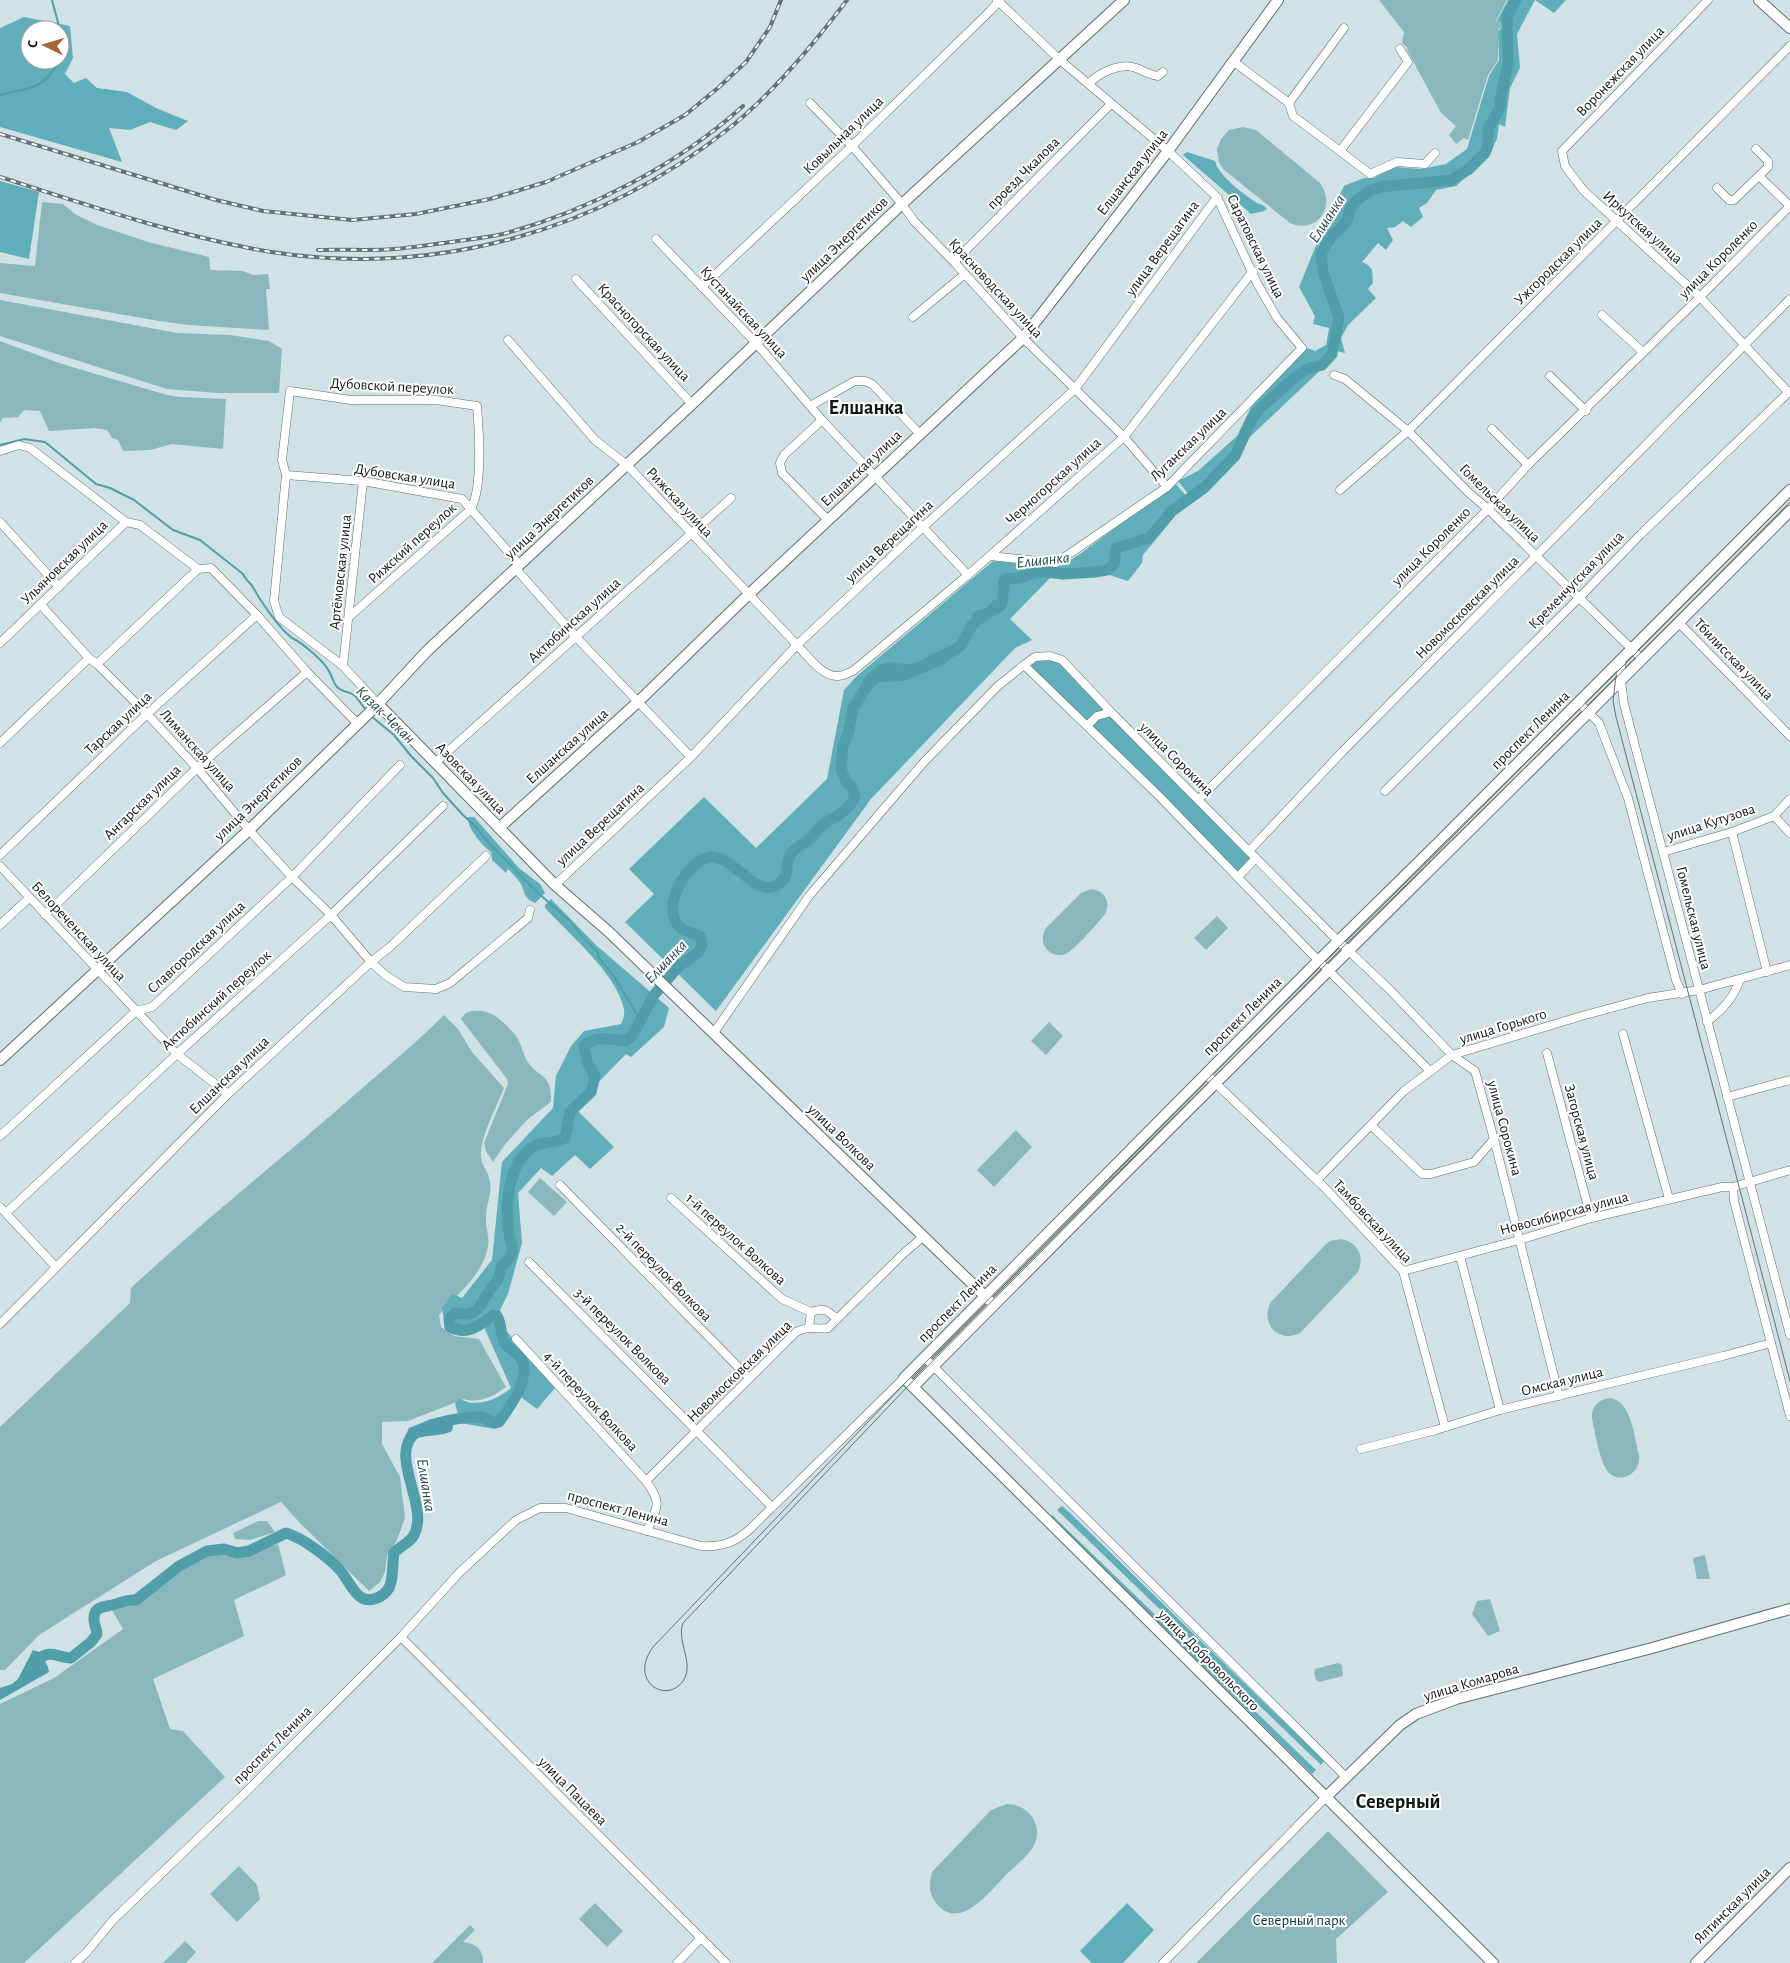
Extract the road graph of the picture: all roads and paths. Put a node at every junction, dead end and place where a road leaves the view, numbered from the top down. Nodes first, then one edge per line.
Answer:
1 (998, 0) edge
2 (1124, 0) edge
3 (1278, 0) edge
4 (1708, 0) edge
5 (1759, 0) edge
6 (1344, 28) dead end
7 (1790, 28) edge
8 (1790, 46) edge
9 (1400, 49) dead end
10 (1060, 60) junction
11 (1234, 62) junction
12 (1163, 72) dead end
13 (1089, 83) junction
14 (810, 103) dead end
15 (1289, 103) junction
16 (1111, 104) junction
17 (852, 146) junction
18 (1756, 149) dead end
19 (1168, 151) junction
20 (1340, 151) junction
21 (1435, 153) dead end
22 (1565, 166) joint
23 (1758, 176) junction
24 (1717, 188) dead end
25 (1217, 196) junction
26 (902, 204) junction
27 (1790, 206) edge
28 (1618, 221) junction
29 (656, 239) dead end
30 (954, 262) junction
31 (1252, 271) junction
32 (965, 274) junction
33 (576, 279) dead end
34 (702, 287) junction
35 (1700, 298) junction
36 (1790, 299) edge
37 (1602, 315) dead end
38 (913, 317) dead end
39 (1023, 338) junction
40 (508, 340) dead end
41 (756, 343) junction
42 (1745, 346) junction
43 (1302, 348) joint
44 (1642, 352) junction
45 (1334, 375) dead end
46 (1550, 376) dead end
47 (1075, 389) junction
48 (290, 391) joint
49 (1789, 392) edge
50 (692, 404) junction
51 (810, 406) junction
52 (1586, 411) junction
53 (822, 420) junction
54 (1492, 429) dead end
55 (1408, 431) junction
56 (920, 434) junction
57 (1124, 437) junction
58 (0, 452) edge
59 (627, 465) junction
60 (1528, 465) junction
61 (286, 475) junction
62 (874, 476) junction
63 (363, 481) junction
64 (1166, 487) junction
65 (1340, 490) dead end
66 (1790, 490) edge
67 (731, 498) dead end
68 (1488, 509) junction
69 (470, 510) junction
70 (1790, 511) edge
71 (828, 520) junction
72 (0, 522) edge
73 (126, 522) junction
74 (922, 528) junction
75 (690, 533) junction
76 (990, 556) junction
77 (1536, 556) junction
78 (1714, 566) junction
79 (518, 567) junction
80 (198, 569) junction
81 (968, 575) junction
82 (1725, 576) junction
83 (60, 586) junction
84 (748, 595) junction
85 (1580, 598) junction
86 (41, 605) junction
87 (257, 615) junction
88 (349, 617) junction
89 (1679, 623) junction
90 (576, 636) junction
91 (0, 643) edge
92 (797, 645) junction
93 (1632, 650) junction
94 (89, 658) junction
95 (1642, 658) junction
96 (1621, 660) junction
97 (97, 664) junction
98 (1024, 665) junction
99 (344, 666) junction
100 (307, 672) junction
101 (837, 676) joint
102 (1621, 680) junction
103 (639, 702) junction
104 (1579, 703) junction
105 (376, 706) junction
106 (1110, 712) junction
107 (1588, 712) junction
108 (147, 714) junction
109 (359, 721) junction
110 (1087, 726) junction
111 (1790, 736) edge
112 (0, 744) edge
113 (691, 757) junction
114 (436, 762) junction
115 (400, 765) dead end
116 (197, 768) junction
117 (1385, 791) dead end
118 (1199, 799) junction
119 (1790, 799) edge
120 (443, 806) dead end
121 (1774, 816) junction
122 (499, 828) junction
123 (249, 830) junction
124 (1732, 832) junction
125 (1790, 833) edge
126 (1437, 844) junction
127 (1249, 850) junction
128 (1663, 852) junction
129 (1446, 853) junction
130 (0, 855) edge
131 (486, 856) dead end
132 (1256, 858) junction
133 (0, 866) edge
134 (292, 877) junction
135 (1238, 877) junction
136 (556, 885) junction
137 (30, 898) junction
138 (530, 910) dead end
139 (45, 915) junction
140 (331, 915) junction
141 (0, 925) edge
142 (1338, 941) junction
143 (1348, 950) junction
144 (1318, 960) junction
145 (371, 962) junction
146 (1790, 965) edge
147 (98, 970) junction
148 (1328, 970) junction
149 (1767, 972) junction
150 (1740, 979) junction
151 (668, 990) joint
152 (1699, 990) junction
153 (1682, 994) junction
154 (136, 1011) junction
155 (1707, 1022) junction
156 (1248, 1031) junction
157 (713, 1034) junction
158 (1623, 1034) dead end
159 (1258, 1041) junction
160 (1547, 1053) dead end
161 (177, 1054) junction
162 (1452, 1055) junction
163 (0, 1060) edge
164 (1430, 1071) junction
165 (1206, 1074) junction
166 (1790, 1080) edge
167 (1216, 1084) junction
168 (228, 1094) junction
169 (1727, 1097) junction
170 (1175, 1105) junction
171 (1185, 1115) junction
172 (1371, 1124) junction
173 (0, 1136) edge
174 (1494, 1139) junction
175 (1790, 1170) edge
176 (1317, 1180) junction
177 (1750, 1182) junction
178 (560, 1185) dead end
179 (1733, 1187) junction
180 (1088, 1193) junction
181 (671, 1198) dead end
182 (1669, 1199) junction
183 (1097, 1202) junction
184 (0, 1207) edge
185 (6, 1213) junction
186 (1591, 1218) junction
187 (923, 1237) junction
188 (1519, 1240) junction
189 (1038, 1244) junction
190 (1046, 1253) junction
191 (1460, 1256) junction
192 (529, 1262) dead end
193 (55, 1266) junction
194 (1403, 1271) junction
195 (984, 1296) junction
196 (994, 1306) junction
197 (811, 1312) junction
198 (837, 1319) junction
199 (0, 1324) edge
200 (810, 1327) junction
201 (1790, 1335) edge
202 (516, 1339) dead end
203 (1770, 1342) junction
204 (924, 1357) junction
205 (934, 1367) junction
206 (749, 1378) junction
207 (904, 1378) junction
208 (913, 1387) junction
209 (1559, 1396) junction
210 (1500, 1410) junction
211 (1790, 1416) edge
212 (1446, 1427) junction
213 (697, 1430) junction
214 (1361, 1449) dead end
215 (646, 1481) junction
216 (772, 1507) junction
217 (647, 1531) junction
218 (1790, 1608) edge
219 (401, 1637) junction
220 (1346, 1776) junction
221 (1325, 1798) junction
222 (1790, 1868) edge
223 (701, 1938) junction
224 (76, 1963) edge
225 (677, 1963) edge
226 (726, 1963) edge
227 (1162, 1963) edge
228 (1493, 1963) edge
229 (1696, 1963) edge

1 - 10 street, Саратовская улица
1 - 17 street, Ковыльная улица
2 - 10 main road, улица Энергетиков
3 - 11 main road, Елшанская улица
4 - 22 street, Воронежская улица
5 - 7 main road
6 - 15 street
8 - 28 street, Ужгородская улица
9 - 20 street
10 - 13 street, Саратовская улица
10 - 26 main road, улица Энергетиков
11 - 15 street
11 - 19 main road, Елшанская улица
12 - 13 street
13 - 16 street, Саратовская улица
14 - 17 street, Красноводская улица
15 - 20 street
16 - 19 street, Саратовская улица
16 - 30 street, проезд Чкалова
17 - 26 street, Красноводская улица
17 - 34 street, Ковыльная улица
18 - 23 street
19 - 25 street, Саратовская улица
19 - 39 main road, Елшанская улица
20 - 21 street
22 - 28 street, Иркутская улица
23 - 24 street
23 - 27 street
25 - 31 street, Саратовская улица
25 - 47 street, улица Верещагина
26 - 30 street, Красноводская улица
26 - 41 main road, улица Энергетиков
27 - 35 street, улица Короленко
28 - 35 street, Иркутская улица
28 - 55 street, Ужгородская улица
29 - 34 street, Кустанайская улица
30 - 32 street, Красноводская улица
31 - 43 street, Саратовская улица
31 - 57 street, Черногорская улица
32 - 38 street
32 - 39 street, Красноводская улица
33 - 50 street, Красногорская улица
34 - 41 street, Кустанайская улица
35 - 42 street, Иркутская улица
35 - 44 street, улица Короленко
36 - 42 street, Новомосковская улица
37 - 44 street
39 - 47 street, Красноводская улица
39 - 56 main road, Елшанская улица
40 - 59 street, Рижская улица
41 - 50 main road, улица Энергетиков
41 - 51 street, Кустанайская улица
42 - 49 street, Иркутская улица
42 - 77 street, Новомосковская улица
43 - 64 street, Луганская улица
44 - 52 street, улица Короленко
45 - 55 street, Гомельская улица
46 - 52 street
47 - 57 street, Красноводская улица
47 - 74 street, улица Верещагина
48 - 61 street, Азовская улица
48 - 69 street, Дубовской переулок
49 - 85 street, Кременчугская улица
50 - 59 main road, улица Энергетиков
51 - 53 street, Кустанайская улица
51 - 56 street
52 - 60 street, улица Короленко
53 - 62 street, Кустанайская улица
53 - 71 street
54 - 60 street
55 - 65 street, Ужгородская улица
55 - 68 street, Гомельская улица
56 - 62 main road, Елшанская улица
57 - 64 street, Красноводская улица
57 - 76 street, Черногорская улица
58 - 73 street
59 - 75 street, Рижская улица
59 - 79 main road, улица Энергетиков
60 - 68 street, улица Короленко
61 - 63 street, Дубовская улица
61 - 99 street, Азовская улица
62 - 71 main road, Елшанская улица
62 - 74 street, Кустанайская улица
63 - 69 street, Дубовская улица
63 - 88 street, Артёмовская улица
64 - 76 street, Луганская улица
66 - 78 main road, проспект Ленина
67 - 75 street, Актюбинская улица
68 - 77 street, Гомельская улица
68 - 118 street, улица Короленко
69 - 79 street, Дубовская улица
69 - 88 street, Рижский переулок
70 - 82 main road, проспект Ленина
71 - 84 main road, Елшанская улица
72 - 83 street
73 - 80 street
73 - 83 street, Ульяновская улица
74 - 81 street, Кустанайская улица
74 - 92 street, улица Верещагина
75 - 84 street, Рижская улица
75 - 90 street, Актюбинская улица
76 - 81 street, Черногорская улица
77 - 85 street, Гомельская улица
77 - 127 street, Новомосковская улица
78 - 82 street
78 - 93 main road, проспект Ленина
79 - 90 street, Дубовская улица
79 - 105 main road, улица Энергетиков
80 - 87 street
80 - 97 street
81 - 101 street, Черногорская улица
82 - 89 main road, проспект Ленина
83 - 86 street, Ульяновская улица
84 - 92 street, Рижская улица
84 - 103 main road, Елшанская улица
85 - 93 street, Гомельская улица
85 - 117 street, Кременчугская улица
86 - 91 street, Ульяновская улица
86 - 94 street, Лиманская улица
87 - 100 street
87 - 108 street, Тарская улица
88 - 99 street, Артёмовская улица
89 - 95 main road, проспект Ленина
89 - 111 street, Тбилисская улица
90 - 103 street, Дубовская улица
90 - 114 street, Актюбинская улица
92 - 101 street, Рижская улица
92 - 113 street, улица Верещагина
93 - 95 street, Гомельская улица
93 - 96 main road, проспект Ленина
94 - 97 street, Лиманская улица
94 - 112 street
95 - 102 main road, проспект Ленина
96 - 102 street, Гомельская улица
96 - 104 main road, проспект Ленина
97 - 108 street, Лиманская улица
98 - 106 street, улица Сорокина
98 - 110 street
98 - 157 street, улица Сорокина
99 - 105 street, Азовская улица
100 - 109 street
100 - 116 street, Ангарская улица
102 - 107 main road, проспект Ленина
102 - 128 street, Гомельская улица
103 - 113 street, Дубовская улица
103 - 122 main road, Елшанская улица
104 - 107 street
104 - 126 main road, проспект Ленина
105 - 109 main road, улица Энергетиков
105 - 114 main road, Азовская улица
106 - 110 street
106 - 118 street, улица Сорокина
107 - 129 main road, проспект Ленина
107 - 153 street
108 - 116 street, Лиманская улица
108 - 130 street, Тарская улица
109 - 123 main road, улица Энергетиков
110 - 135 street
113 - 136 street, улица Верещагина
114 - 122 main road, Азовская улица
115 - 134 street, Славгородская улица
116 - 123 street, Лиманская улица
116 - 139 street, Ангарская улица
118 - 127 street, улица Сорокина
119 - 121 street, улица Кутузова
120 - 140 street, Актюбинский переулок
121 - 124 street, улица Кутузова
121 - 125 street
122 - 136 main road, Азовская улица
123 - 134 street, Лиманская улица
123 - 147 main road, улица Энергетиков
124 - 128 street, улица Кутузова
124 - 149 street
126 - 129 street
126 - 142 main road, проспект Ленина
127 - 132 street, улица Сорокина
128 - 152 street, Гомельская улица
129 - 143 main road, проспект Ленина
131 - 145 street, Елшанская улица
132 - 135 street
132 - 142 street, улица Сорокина
133 - 137 street, Белореченская улица
134 - 140 street, Лиманская улица
134 - 154 street, Славгородская улица
135 - 144 street
136 - 151 main road, Азовская улица
137 - 139 street, Белореченская улица
137 - 141 street
138 - 145 street, Лиманская улица
139 - 147 street, Белореченская улица
140 - 145 street, Лиманская улица
140 - 161 street, Актюбинский переулок
142 - 143 street, улица Сорокина
142 - 144 main road, проспект Ленина
143 - 148 main road, проспект Ленина
143 - 162 street, улица Сорокина
144 - 148 street
144 - 156 main road, проспект Ленина
145 - 168 street, Елшанская улица
146 - 149 street, улица Горького
147 - 154 street, Белореченская улица
147 - 163 main road, улица Энергетиков
148 - 159 main road, проспект Ленина
148 - 164 street
149 - 150 street, улица Горького
150 - 152 street, улица Горького
150 - 155 street
151 - 157 main road, улица Волкова
152 - 153 street, улица Горького
152 - 155 street, Гомельская улица
153 - 162 street, улица Горького
154 - 161 street, Белореченская улица
154 - 173 street, Славгородская улица
155 - 169 street, Гомельская улица
156 - 159 street
156 - 165 main road, проспект Ленина
157 - 187 main road, улица Волкова
158 - 182 street
159 - 167 main road, проспект Ленина
160 - 186 street, Загорская улица
161 - 168 street, Белореченская улица
161 - 185 street, Актюбинский переулок
162 - 164 street, улица Горького
162 - 174 street, улица Сорокина
164 - 172 street, улица Горького
165 - 167 street, Тамбовская улица
165 - 170 main road, проспект Ленина
166 - 169 street
167 - 171 main road, проспект Ленина
167 - 176 street, Тамбовская улица
168 - 193 street, Елшанская улица
169 - 177 street, Гомельская улица
170 - 171 street
170 - 180 main road, проспект Ленина
171 - 183 main road, проспект Ленина
172 - 174 street
172 - 176 street, улица Горького
174 - 188 street, улица Сорокина
175 - 177 street
176 - 194 street, Тамбовская улица
177 - 179 street
177 - 201 street, Гомельская улица
178 - 206 street, 2-й переулок Волкова
179 - 182 street, Новосибирская улица
179 - 203 street
180 - 183 street
180 - 189 main road, проспект Ленина
181 - 197 street, 1-й переулок Волкова
182 - 186 street, Новосибирская улица
183 - 190 main road, проспект Ленина
184 - 185 street
185 - 193 street
186 - 188 street, Новосибирская улица
187 - 195 main road, улица Волкова
187 - 198 street, Новомосковская улица
188 - 191 street, Новосибирская улица
188 - 209 street, улица Сорокина
189 - 190 street
189 - 195 main road, проспект Ленина
190 - 196 main road, проспект Ленина
191 - 194 street, Новосибирская улица
191 - 210 street
192 - 213 street, 3-й переулок Волкова
193 - 199 street, Елшанская улица
194 - 212 street, Тамбовская улица
195 - 196 main road, улица Волкова
195 - 204 main road, проспект Ленина
196 - 205 main road, проспект Ленина
197 - 198 street, 1-й переулок Волкова
197 - 200 street
198 - 200 street, Новомосковская улица
200 - 206 street, Новомосковская улица
202 - 215 street, 4-й переулок Волкова
203 - 209 street, Омская улица
203 - 211 street
204 - 205 street, улица Добровольского
204 - 207 main road, проспект Ленина
205 - 208 main road, проспект Ленина
205 - 220 street, улица Добровольского
206 - 213 street, Новомосковская улица
207 - 208 main road, улица Добровольского
207 - 216 street, проспект Ленина
208 - 221 main road, улица Добровольского
209 - 210 street, Омская улица
210 - 212 street, Омская улица
212 - 214 street, Омская улица
213 - 215 street, Новомосковская улица
213 - 216 street, 3-й переулок Волкова
215 - 217 street, 4-й переулок Волкова
216 - 217 street, проспект Ленина
217 - 219 street, проспект Ленина
218 - 220 main road, улица Комарова
219 - 223 street, улица Пацаева
219 - 224 street, проспект Ленина
220 - 221 main road, улица Комарова
221 - 227 street, улица Комарова
221 - 228 main road, улица Добровольского
222 - 229 main road, Ялтинская улица
223 - 225 street
223 - 226 street, улица Пацаева

